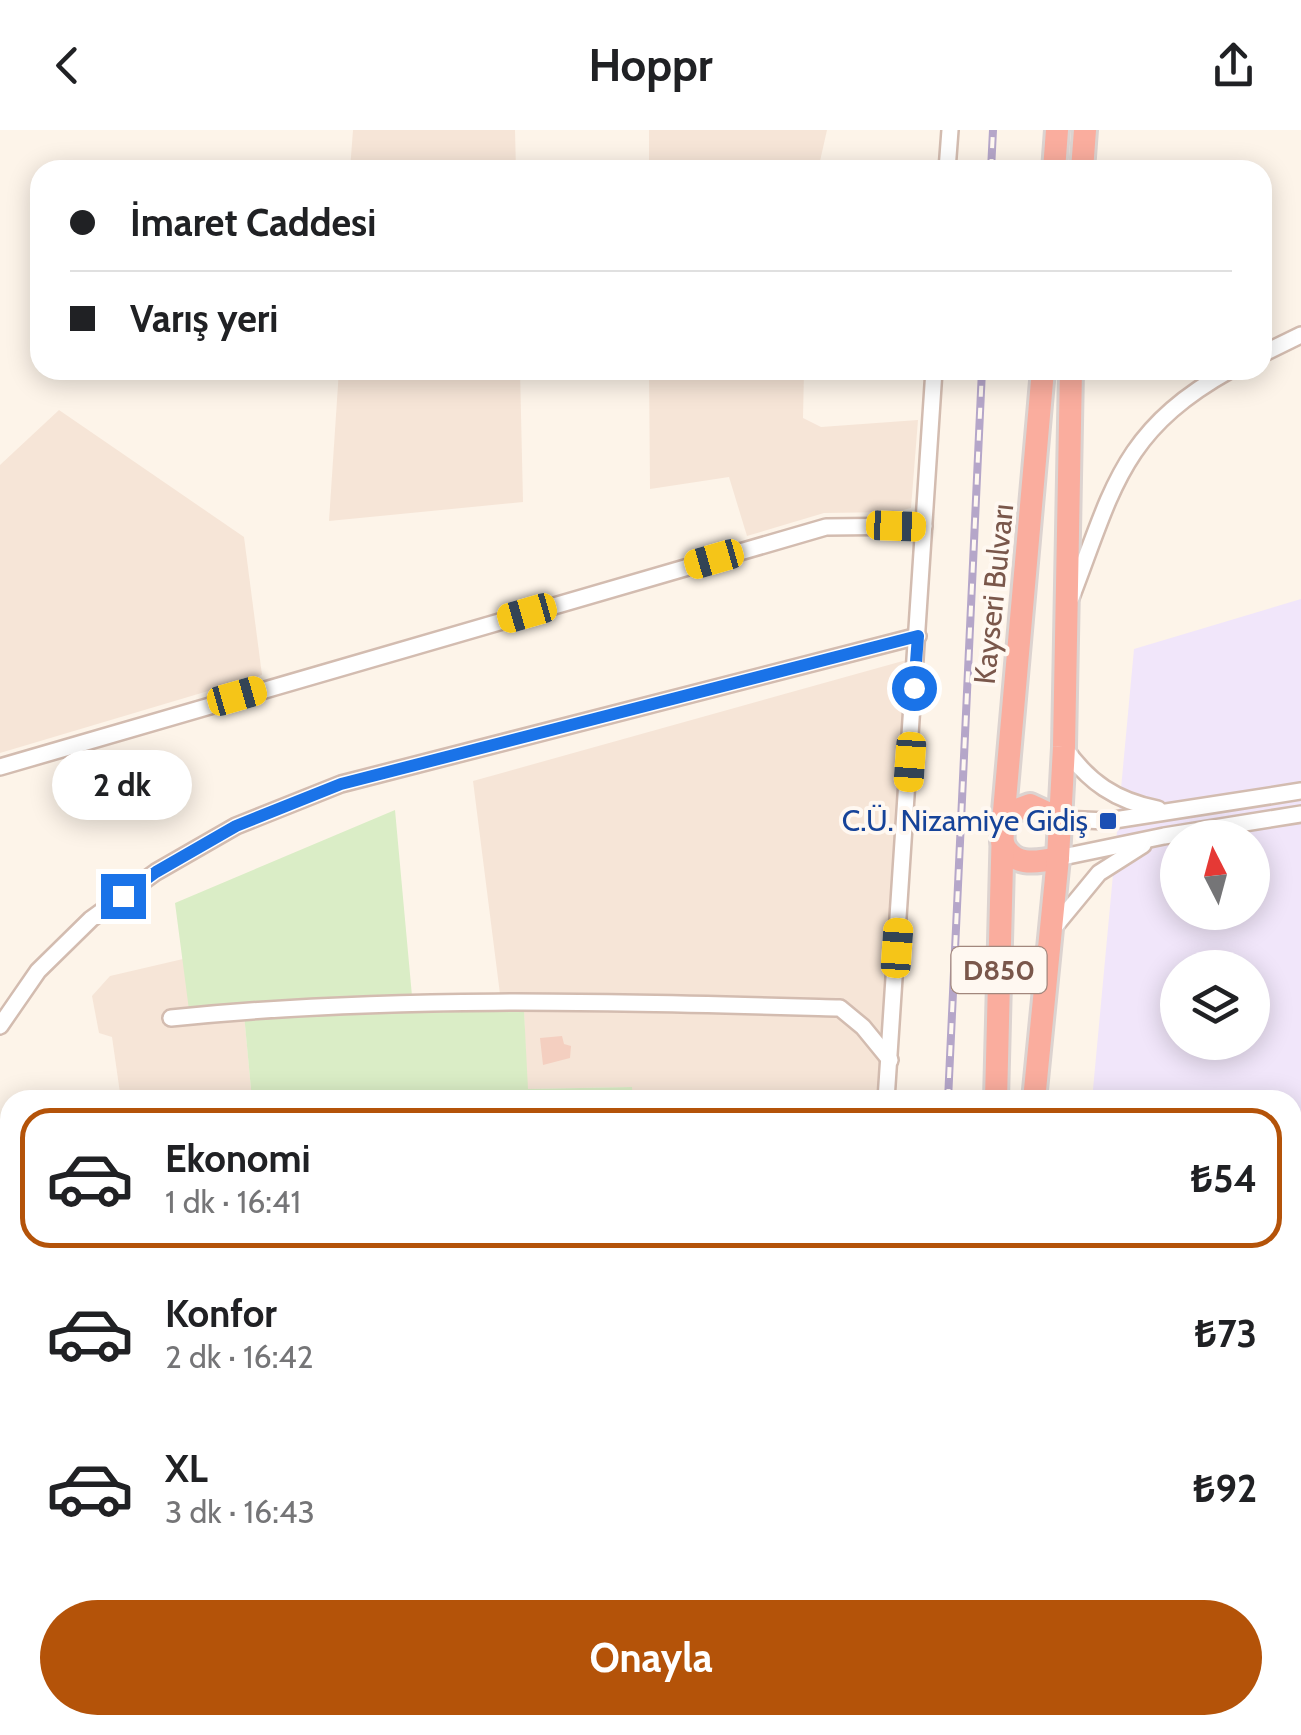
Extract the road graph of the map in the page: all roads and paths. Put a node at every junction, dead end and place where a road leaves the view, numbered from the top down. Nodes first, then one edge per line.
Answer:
1 (950, 130) edge
2 (1056, 130) edge
3 (1085, 130) edge
4 (948, 160) edge
5 (1054, 160) edge
6 (1083, 160) edge
7 (1301, 336) edge
8 (1272, 349) edge
9 (933, 380) edge
10 (1042, 380) edge
11 (1072, 380) edge
12 (1213, 380) edge
13 (924, 526) junction
14 (1066, 611) junction
15 (918, 636) junction
16 (1064, 746) junction
17 (0, 767) edge
18 (1301, 791) edge
19 (1166, 811) junction
20 (1301, 814) edge
21 (1060, 819) junction
22 (1264, 820) edge
23 (1002, 832) junction
24 (1160, 837) edge
25 (1160, 838) edge
26 (1058, 858) junction
27 (1052, 930) junction
28 (171, 1018) dead end
29 (0, 1026) edge
30 (890, 1060) junction
31 (887, 1090) edge
32 (996, 1090) edge
33 (1035, 1090) edge

1 - 4 street
2 - 5 highway
3 - 6 highway
7 - 8 street
9 - 13 street
10 - 23 highway, Kayseri Bulvarı
11 - 14 highway
12 - 14 street
13 - 15 street
13 - 17 street
14 - 16 highway
15 - 29 street
15 - 30 street
16 - 19 street
16 - 21 highway
18 - 19 street
19 - 21 street
20 - 22 street
21 - 23 highway
21 - 26 highway
23 - 26 highway
23 - 32 highway, Kayseri Bulvarı / D850
24 - 26 street
25 - 27 street
26 - 27 highway, D850
27 - 33 highway, D850
28 - 30 street
30 - 31 street

